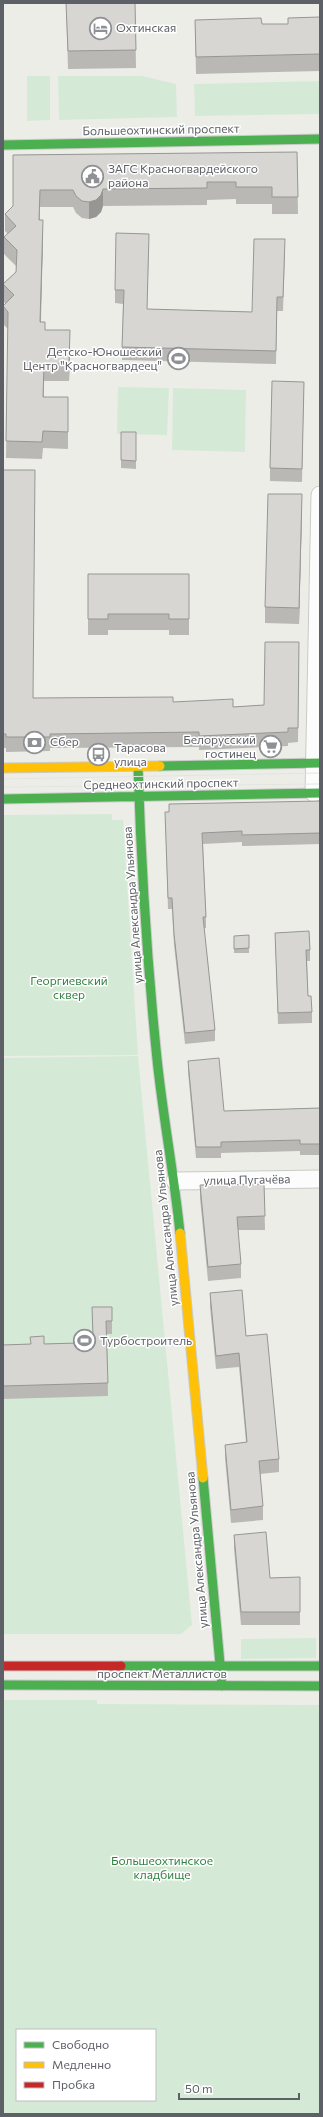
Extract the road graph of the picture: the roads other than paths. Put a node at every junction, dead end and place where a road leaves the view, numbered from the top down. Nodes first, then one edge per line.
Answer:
1 (320, 139) edge
2 (3, 145) edge
3 (320, 495) edge
4 (317, 763) edge
5 (138, 766) junction
6 (3, 768) edge
7 (317, 793) edge
8 (139, 796) junction
9 (3, 799) edge
10 (320, 1179) edge
11 (175, 1181) junction
12 (3, 1666) edge
13 (320, 1666) edge
14 (220, 1667) junction
15 (3, 1685) edge
16 (222, 1686) junction
17 (320, 1686) edge

1 - 2 street, Большеохтинский проспект
3 - 4 street
4 - 5 street, Среднеохтинский проспект
4 - 7 street
5 - 6 street, Среднеохтинский проспект
5 - 8 street, улица Александра Ульянова
7 - 8 street, Среднеохтинский проспект
8 - 9 street, Среднеохтинский проспект
8 - 11 street, улица Александра Ульянова
10 - 11 street, улица Пугачёва
11 - 14 street, улица Александра Ульянова
12 - 14 street, проспект Металлистов
13 - 14 street, проспект Металлистов
14 - 16 street, улица Александра Ульянова
15 - 16 street, проспект Металлистов
16 - 17 street, проспект Металлистов

